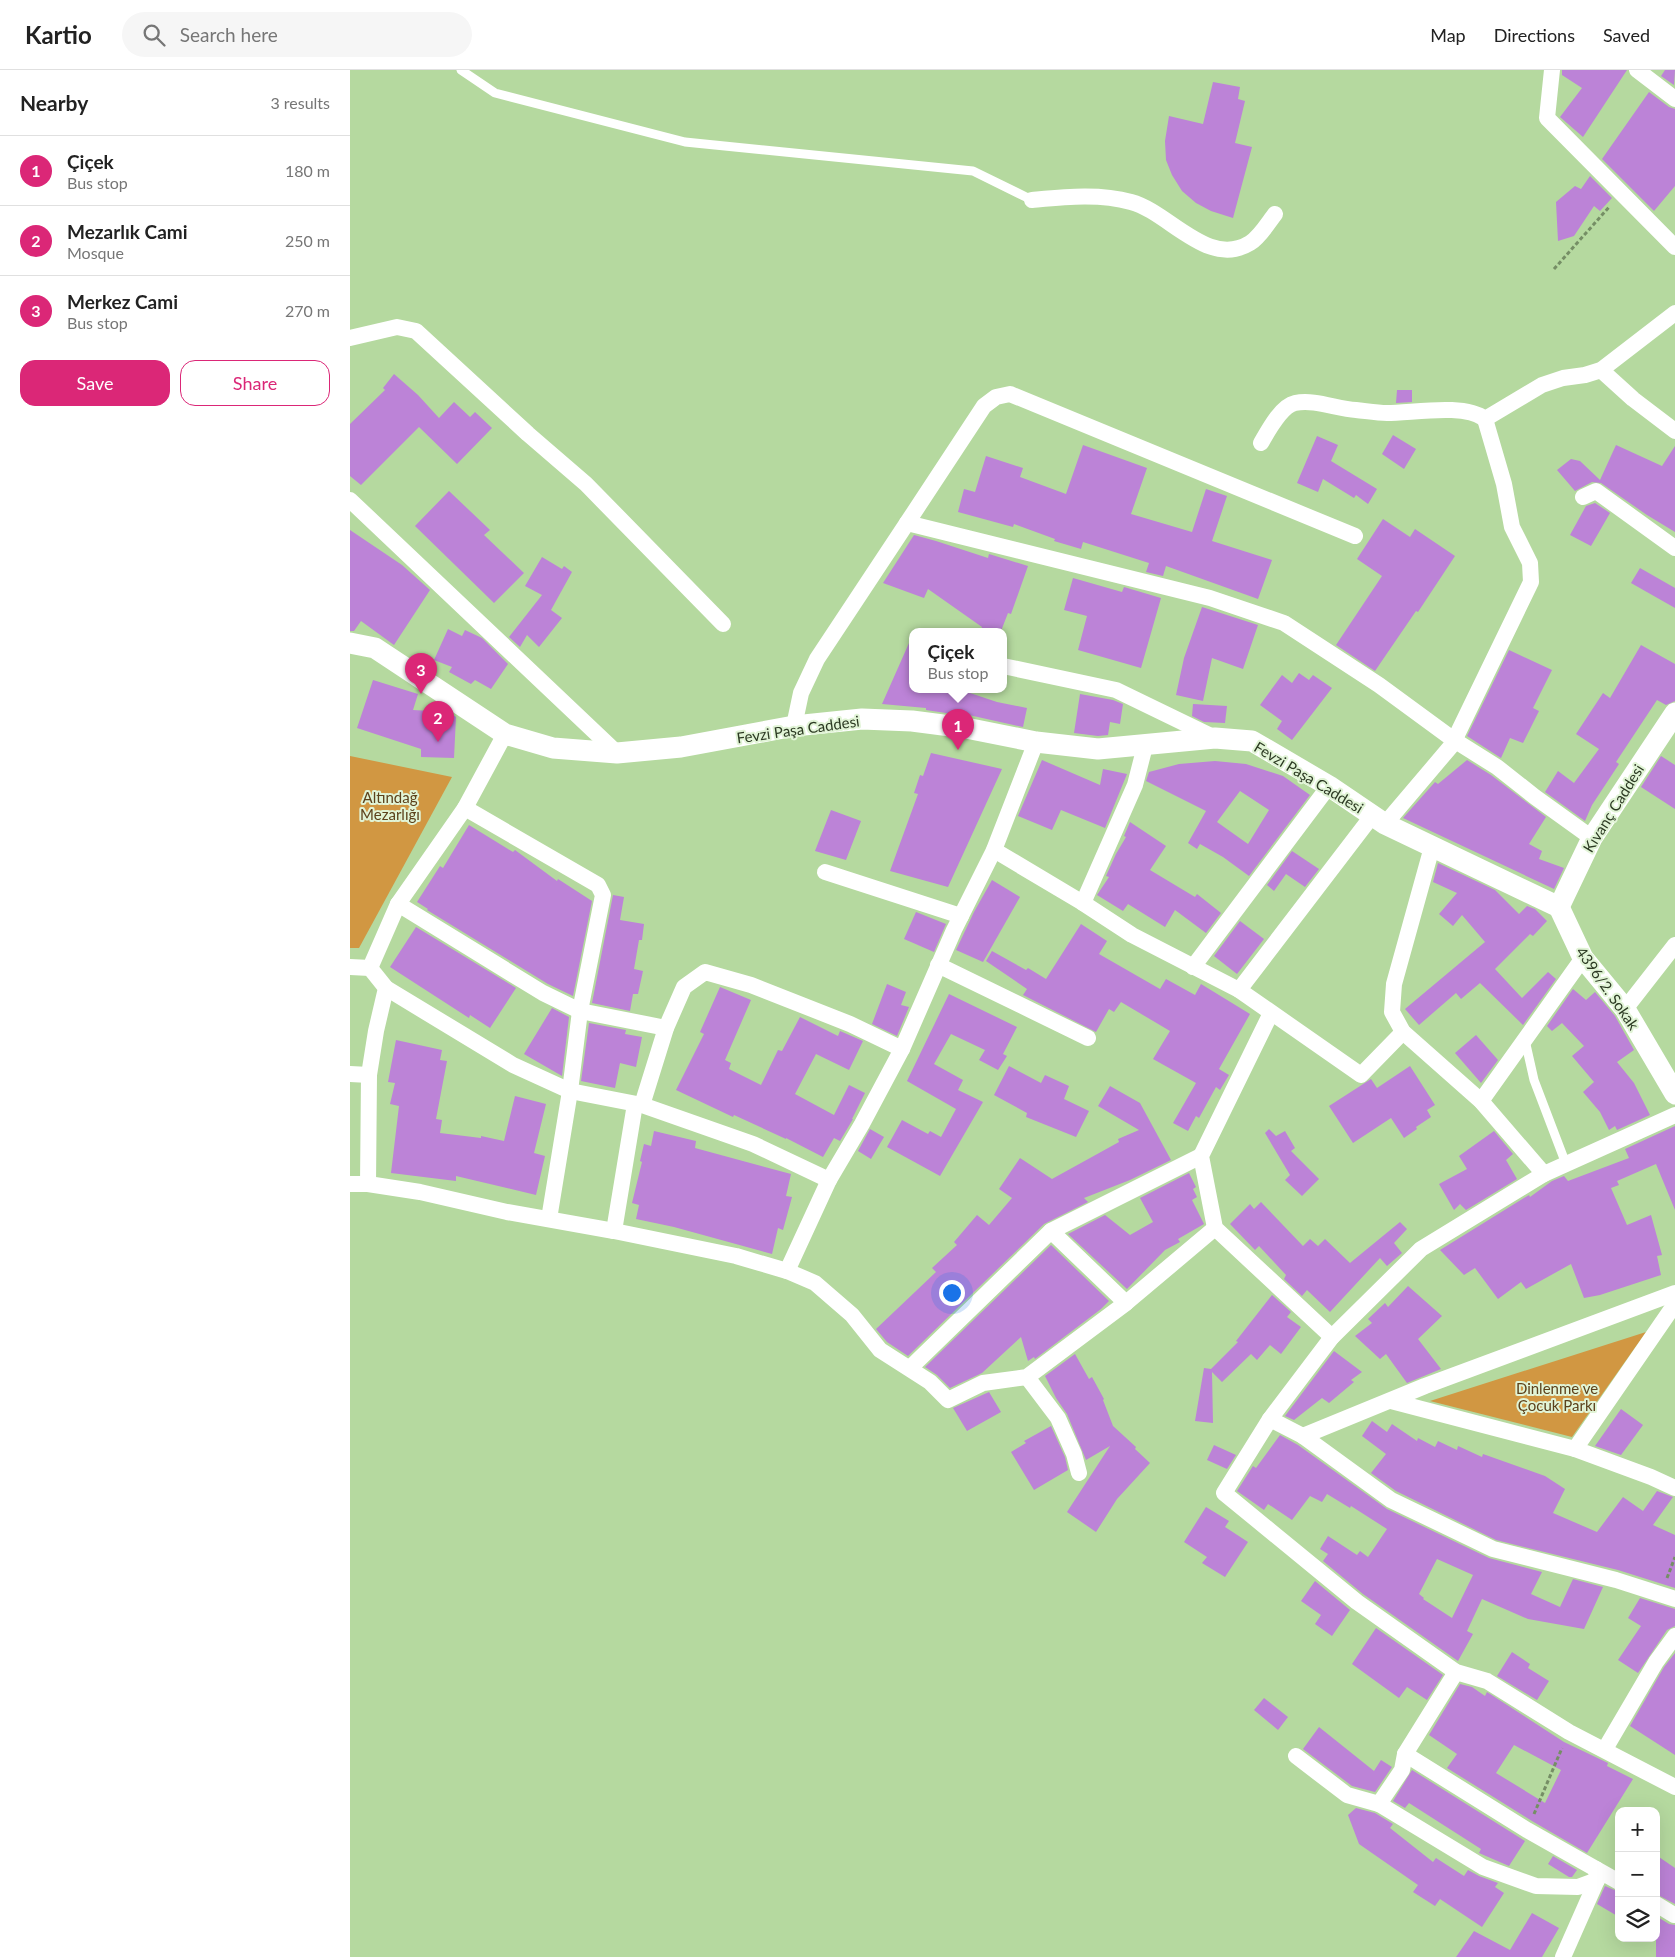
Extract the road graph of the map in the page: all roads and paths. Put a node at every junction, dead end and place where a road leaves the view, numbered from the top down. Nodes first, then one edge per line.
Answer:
1 (461, 70) edge
2 (1552, 70) edge
3 (1637, 70) edge
4 (1675, 99) edge
5 (1622, 193) junction
6 (1032, 200) joint
7 (1275, 214) dead end
8 (1675, 247) edge
9 (1554, 269) dead end
10 (1675, 313) edge
11 (350, 338) edge
12 (1601, 370) junction
13 (1485, 419) junction
14 (1675, 431) edge
15 (1261, 443) dead end
16 (1583, 497) dead end
17 (350, 500) edge
18 (907, 524) junction
19 (1355, 536) dead end
20 (1675, 548) edge
21 (723, 624) dead end
22 (350, 643) edge
23 (1007, 667) edge
24 (1675, 713) edge
25 (794, 726) junction
26 (505, 734) junction
27 (1215, 738) junction
28 (1454, 740) junction
29 (1036, 742) junction
30 (1145, 746) junction
31 (617, 753) junction
32 (1329, 786) junction
33 (465, 808) junction
34 (1379, 820) junction
35 (1592, 838) junction
36 (1432, 847) junction
37 (994, 850) junction
38 (825, 872) dead end
39 (1083, 903) junction
40 (398, 904) junction
41 (1560, 908) junction
42 (961, 916) junction
43 (1675, 945) edge
44 (1584, 958) junction
45 (938, 965) junction
46 (350, 967) edge
47 (1193, 967) junction
48 (370, 968) junction
49 (386, 988) junction
50 (1239, 990) junction
51 (1625, 1009) junction
52 (580, 1011) junction
53 (1271, 1013) junction
54 (666, 1028) junction
55 (1403, 1032) junction
56 (1088, 1038) dead end
57 (1525, 1040) junction
58 (902, 1049) junction
59 (350, 1074) edge
60 (369, 1075) junction
61 (570, 1091) junction
62 (1675, 1094) edge
63 (1481, 1101) junction
64 (638, 1105) junction
65 (1675, 1115) edge
66 (1200, 1156) junction
67 (1566, 1164) junction
68 (1544, 1174) junction
69 (829, 1180) junction
70 (350, 1184) edge
71 (368, 1184) junction
72 (548, 1219) junction
73 (1215, 1228) junction
74 (614, 1231) junction
75 (1051, 1231) junction
76 (787, 1271) junction
77 (1675, 1293) edge
78 (1126, 1303) junction
79 (1675, 1304) edge
80 (1332, 1337) junction
81 (910, 1368) junction
82 (1027, 1377) junction
83 (1391, 1401) junction
84 (1270, 1419) junction
85 (1303, 1436) junction
86 (1575, 1449) junction
87 (1079, 1473) dead end
88 (1675, 1488) edge
89 (1675, 1599) edge
90 (1675, 1636) edge
91 (1456, 1672) junction
92 (1569, 1732) junction
93 (1605, 1749) junction
94 (1405, 1754) junction
95 (1296, 1756) dead end
96 (1675, 1787) edge
97 (1380, 1804) junction
98 (1527, 1830) junction
99 (1597, 1875) junction
100 (1615, 1881) edge
101 (1660, 1906) edge
102 (1675, 1915) edge
103 (1563, 1957) edge

1 - 6 lane
2 - 5 street
3 - 4 street
5 - 8 street
5 - 9 path
6 - 7 street
10 - 12 street
11 - 21 street
12 - 13 street
12 - 14 street
13 - 15 street
13 - 28 street
16 - 20 street
17 - 31 street
18 - 19 street
18 - 25 street
18 - 28 street
22 - 26 street, Fevzi Paşa Caddesi
23 - 27 street
24 - 35 street, Kıvanç Caddesi
25 - 29 street, Fevzi Paşa Caddesi
25 - 31 street, Fevzi Paşa Caddesi
26 - 31 street, Fevzi Paşa Caddesi
26 - 33 street
27 - 30 street, Fevzi Paşa Caddesi
27 - 32 street, Fevzi Paşa Caddesi
28 - 34 street
28 - 35 street
29 - 30 street, Fevzi Paşa Caddesi
29 - 37 street
30 - 39 street
32 - 34 street, Fevzi Paşa Caddesi
32 - 47 street
33 - 40 street
33 - 52 street
34 - 36 street, Fevzi Paşa Caddesi
34 - 50 street
35 - 41 street, Kıvanç Caddesi
36 - 41 street, Fevzi Paşa Caddesi
36 - 55 street
37 - 39 street
37 - 42 street
38 - 42 street
39 - 47 street
40 - 48 street
40 - 52 street
41 - 44 street, 4396/2. Sokak
42 - 45 street
43 - 51 street
44 - 51 street, 4396/2. Sokak
44 - 57 street
45 - 56 street
45 - 58 street
46 - 48 street
47 - 50 street
48 - 49 street
49 - 60 street
49 - 61 street
50 - 53 street
51 - 62 street, 4396/2. Sokak
52 - 54 street
52 - 61 street
53 - 55 street
53 - 66 street
54 - 58 street
54 - 64 street
55 - 63 street
57 - 63 street
57 - 67 lane
58 - 69 street
59 - 60 street
60 - 71 street
61 - 64 street
61 - 72 street
63 - 68 street
64 - 69 street
64 - 74 street
65 - 67 street
66 - 73 street
66 - 75 street
67 - 68 street
68 - 80 street
69 - 76 street
70 - 71 street
71 - 72 street
72 - 74 street
73 - 78 street
73 - 80 street
74 - 76 street
75 - 78 street
75 - 81 street
76 - 81 street
77 - 83 street
78 - 82 street
79 - 86 street
80 - 84 street
81 - 82 street
82 - 87 street
83 - 85 street
83 - 86 street
84 - 85 street
84 - 91 street
85 - 89 street
86 - 88 street
90 - 93 street
91 - 92 street
91 - 94 street
92 - 93 street
92 - 98 path
93 - 96 street
94 - 97 street
94 - 98 street
95 - 97 street
97 - 99 street
98 - 99 street
99 - 100 street
99 - 103 street
101 - 102 street

